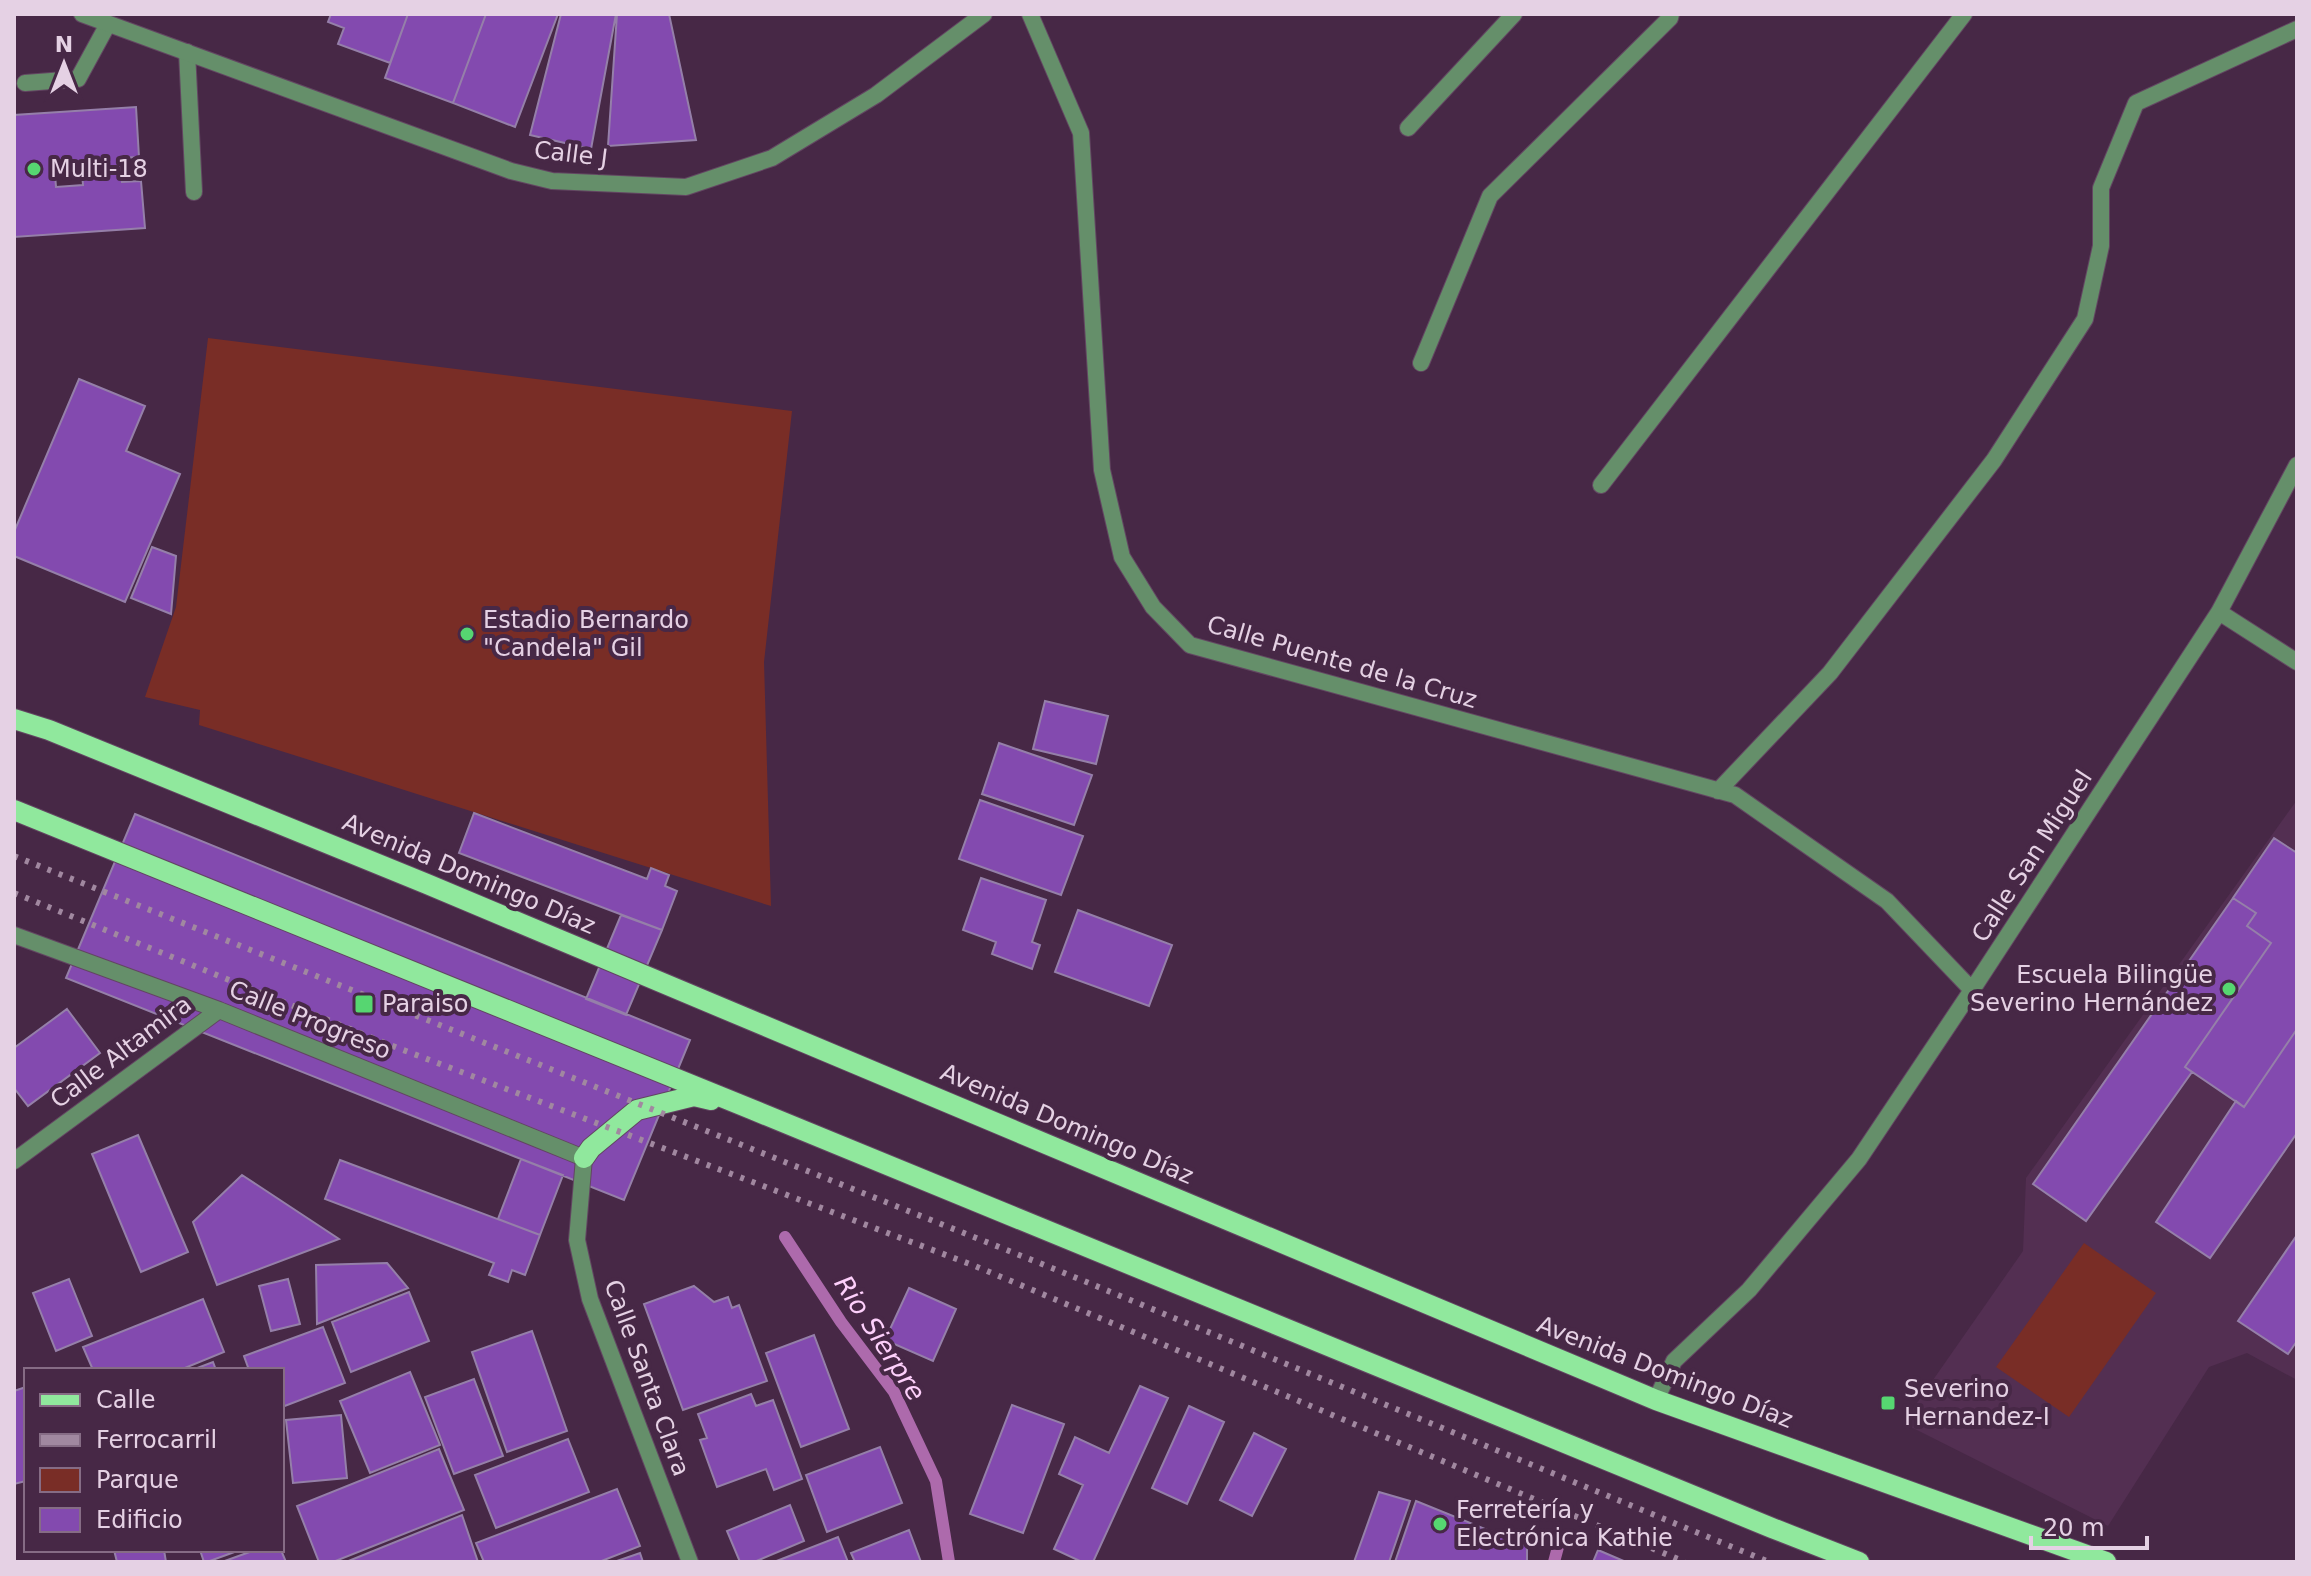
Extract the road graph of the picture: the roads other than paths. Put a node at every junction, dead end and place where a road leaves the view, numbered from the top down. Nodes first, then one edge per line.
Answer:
1 (82, 14) edge
2 (984, 14) edge
3 (1030, 14) edge
4 (1514, 14) edge
5 (1671, 14) edge
6 (1964, 14) edge
7 (108, 24) junction
8 (2297, 29) edge
9 (187, 52) junction
10 (25, 83) dead end
11 (1408, 128) dead end
12 (194, 192) dead end
13 (1421, 363) dead end
14 (2297, 465) edge
15 (1601, 485) dead end
16 (2219, 612) junction
17 (2297, 662) edge
18 (14, 719) edge
19 (1718, 791) junction
20 (14, 810) edge
21 (14, 935) edge
22 (1972, 990) junction
23 (219, 1010) junction
24 (751, 1109) junction
25 (584, 1158) junction
26 (14, 1161) edge
27 (1656, 1400) junction
28 (690, 1562) edge
29 (1859, 1562) edge
30 (2106, 1562) edge

1 - 7 street, Calle J
2 - 9 street, Calle J
3 - 19 street, Calle Puente de la Cruz
4 - 11 street
5 - 13 street
6 - 15 street
7 - 9 street, Calle J
7 - 10 street
8 - 19 street
9 - 12 street
14 - 16 street, Calle San Miguel
16 - 17 street
16 - 22 street, Calle San Miguel
18 - 27 main road, Avenida Domingo Díaz
19 - 22 street, Calle Puente de la Cruz
20 - 24 main road
21 - 23 street, Calle Progreso
22 - 27 street, Calle San Miguel
23 - 25 street, Calle Progreso
23 - 26 street, Calle Altamira
24 - 25 main road
24 - 29 main road
25 - 28 street, Calle Santa Clara
27 - 30 main road, Avenida Domingo Díaz

